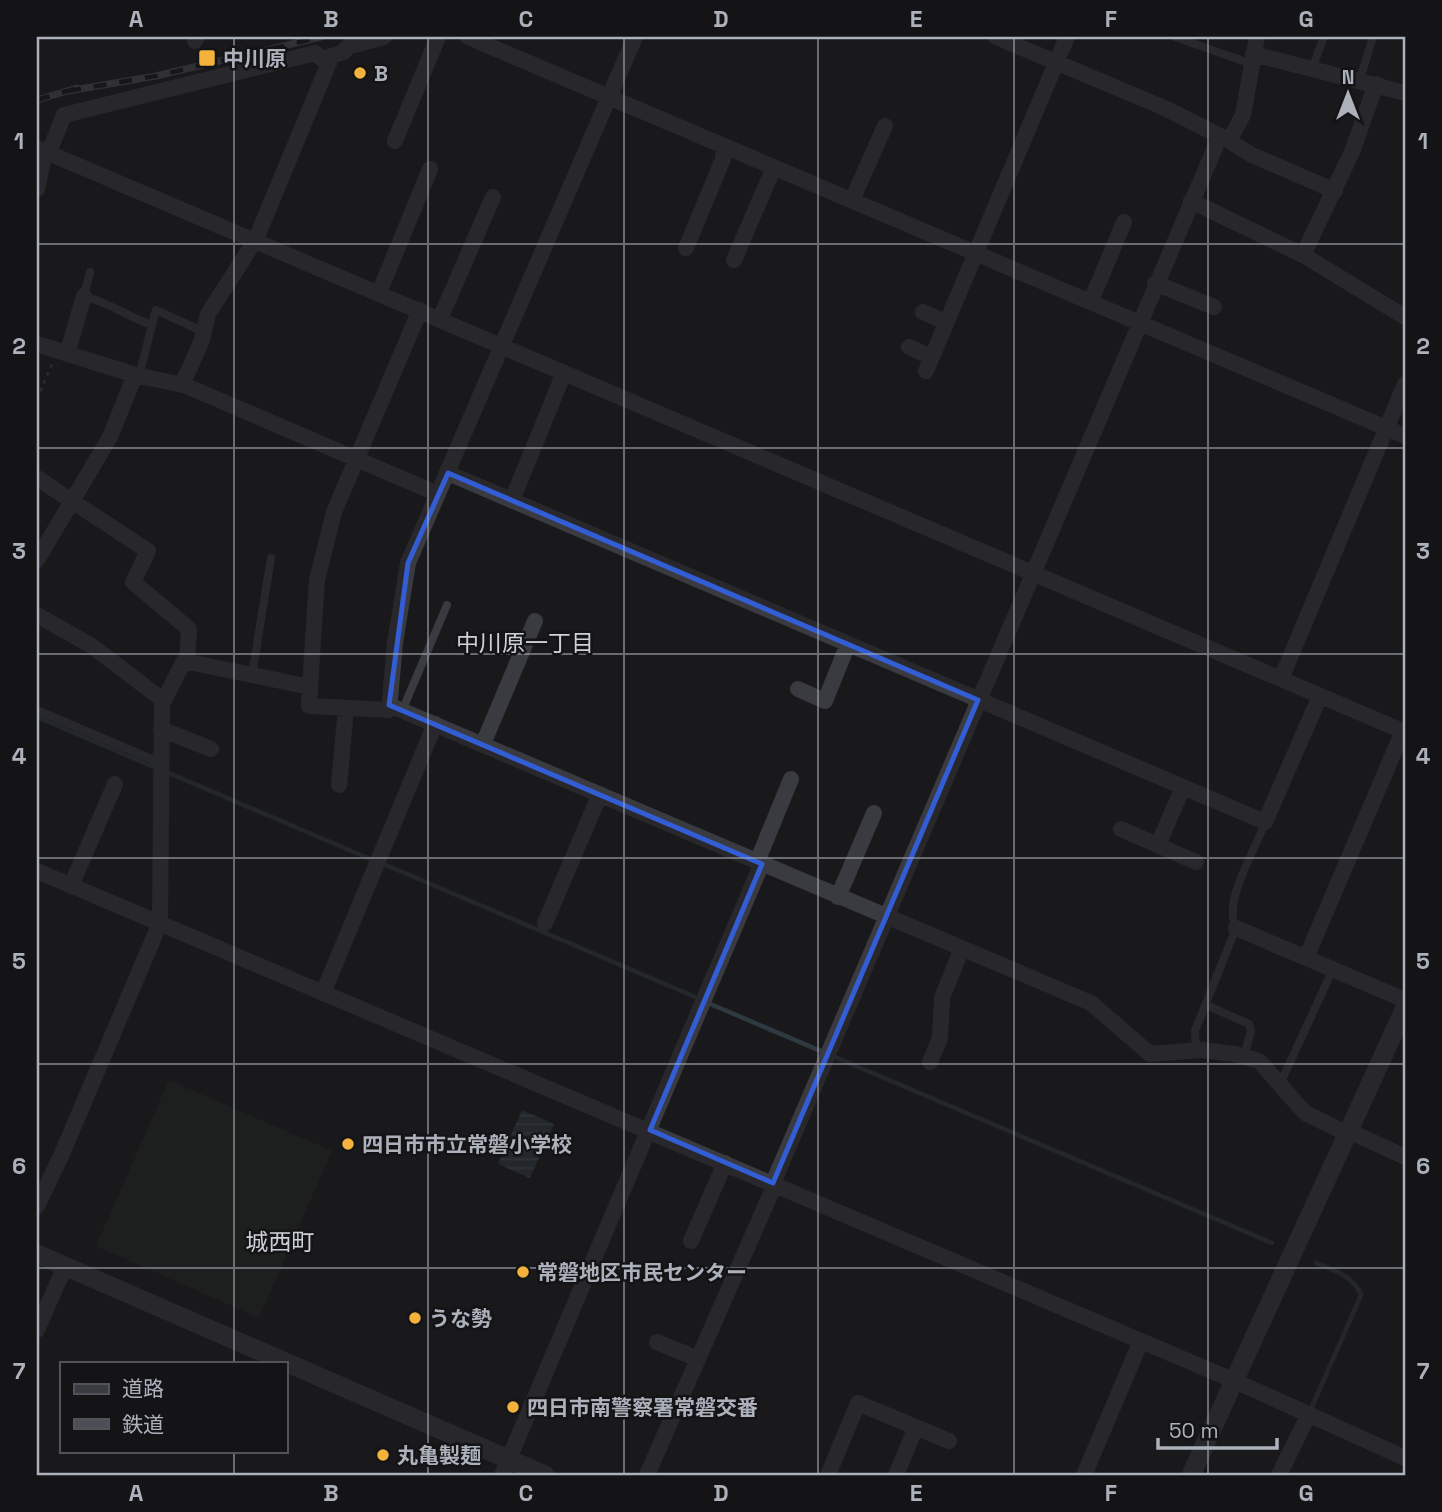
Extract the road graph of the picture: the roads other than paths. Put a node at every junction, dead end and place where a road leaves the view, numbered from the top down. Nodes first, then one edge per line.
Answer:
1 (384, 37) edge
2 (438, 37) edge
3 (468, 37) edge
4 (635, 37) edge
5 (996, 37) edge
6 (1067, 37) edge
7 (1175, 37) edge
8 (1257, 37) edge
9 (1324, 37) edge
10 (1373, 37) edge
11 (331, 58) junction
12 (1253, 59) junction
13 (1057, 62) junction
14 (1312, 68) junction
15 (1360, 79) junction
16 (1376, 84) junction
17 (1405, 93) edge
18 (608, 97) junction
19 (885, 126) dead end
20 (1224, 138) junction
21 (395, 141) dead end
22 (724, 146) junction
23 (44, 150) edge
24 (774, 167) junction
25 (430, 169) dead end
26 (37, 189) edge
27 (1335, 191) junction
28 (493, 197) dead end
29 (852, 200) junction
30 (1191, 201) junction
31 (1124, 222) dead end
32 (256, 239) junction
33 (685, 248) dead end
34 (975, 252) junction
35 (1303, 255) junction
36 (734, 260) dead end
37 (90, 272) dead end
38 (1155, 283) junction
39 (379, 293) junction
40 (84, 296) junction
41 (1091, 301) junction
42 (1213, 307) dead end
43 (420, 310) junction
44 (923, 312) dead end
45 (1405, 317) edge
46 (440, 319) junction
47 (1139, 320) junction
48 (946, 322) junction
49 (152, 325) junction
50 (204, 332) junction
51 (37, 344) edge
52 (501, 346) junction
53 (909, 347) dead end
54 (62, 353) junction
55 (564, 373) junction
56 (135, 375) junction
57 (1405, 384) edge
58 (182, 385) junction
59 (1387, 428) junction
60 (1405, 436) edge
61 (356, 457) junction
62 (448, 472) junction
63 (37, 478) edge
64 (438, 494) junction
65 (512, 500) junction
66 (69, 502) junction
67 (271, 558) dead end
68 (37, 560) edge
69 (1032, 572) junction
70 (447, 605) dead end
71 (37, 615) edge
72 (535, 621) dead end
73 (848, 644) junction
74 (187, 662) junction
75 (252, 675) junction
76 (1281, 678) junction
77 (310, 687) junction
78 (798, 689) dead end
79 (1320, 696) junction
80 (978, 700) junction
81 (164, 701) junction
82 (346, 708) junction
83 (396, 708) junction
84 (37, 710) edge
85 (435, 724) junction
86 (162, 729) junction
87 (1404, 732) edge
88 (483, 744) junction
89 (211, 749) dead end
90 (161, 763) junction
91 (791, 779) dead end
92 (115, 784) dead end
93 (339, 785) dead end
94 (1183, 787) junction
95 (600, 794) junction
96 (874, 813) dead end
97 (1265, 822) junction
98 (1121, 829) dead end
99 (1158, 845) junction
100 (1196, 862) dead end
101 (760, 863) junction
102 (37, 871) edge
103 (71, 886) junction
104 (838, 897) junction
105 (886, 917) junction
106 (160, 923) junction
107 (545, 923) dead end
108 (1236, 928) junction
109 (962, 948) junction
110 (1306, 958) junction
111 (1333, 969) junction
112 (323, 992) junction
113 (1405, 1000) edge
114 (1206, 1005) junction
115 (1405, 1008) edge
116 (1196, 1053) junction
117 (1244, 1056) junction
118 (930, 1062) dead end
119 (1280, 1084) junction
120 (650, 1130) junction
121 (1349, 1132) junction
122 (1405, 1157) edge
123 (725, 1163) junction
124 (774, 1184) junction
125 (37, 1206) edge
126 (691, 1241) dead end
127 (37, 1254) edge
128 (65, 1266) junction
129 (37, 1330) edge
130 (1141, 1341) junction
131 (657, 1342) dead end
132 (698, 1359) junction
133 (274, 1362) edge
134 (287, 1368) edge
135 (1234, 1381) junction
136 (1309, 1415) junction
137 (916, 1427) junction
138 (949, 1441) dead end
139 (1405, 1458) edge
140 (505, 1468) edge
141 (545, 1475) edge
142 (648, 1475) edge
143 (828, 1475) edge
144 (896, 1475) edge
145 (1084, 1475) edge
146 (1191, 1475) edge
147 (1279, 1475) edge

1 - 11 street
2 - 21 street
3 - 18 street
4 - 18 street
5 - 13 street
6 - 13 street
7 - 12 lane
8 - 12 street
9 - 14 lane
10 - 15 lane
11 - 23 street
11 - 32 street
12 - 14 street
12 - 20 street
13 - 20 street
13 - 34 street
14 - 15 street
15 - 16 street
16 - 17 street
16 - 27 street
18 - 22 street
18 - 52 street
19 - 29 street
20 - 27 street
20 - 30 street
22 - 24 street
22 - 33 street
23 - 26 street
23 - 32 street
24 - 29 street
24 - 36 street
25 - 39 street
27 - 35 street
28 - 46 street
29 - 34 street
30 - 35 street
30 - 38 street
31 - 41 street
32 - 39 street
32 - 50 street
34 - 41 street
34 - 48 street
35 - 45 street
37 - 40 lane
38 - 42 street
38 - 47 street
39 - 43 street
40 - 49 lane
40 - 54 street
41 - 47 street
43 - 46 street
43 - 61 street
44 - 48 street
46 - 52 street
47 - 59 street
47 - 69 street
48 - 53 street
49 - 50 lane
49 - 56 lane
50 - 58 street
51 - 54 street
52 - 55 street
52 - 62 street
54 - 56 street
55 - 65 street
55 - 69 street
56 - 58 street
56 - 66 street
57 - 59 street
58 - 61 street
59 - 60 street
59 - 76 street
61 - 64 street
61 - 77 street
62 - 64 street
62 - 65 street
63 - 66 street
64 - 83 street
65 - 73 street
66 - 68 street
66 - 74 street
67 - 75 lane
69 - 76 street
69 - 80 street
70 - 83 lane
71 - 81 street
72 - 88 street
73 - 78 street
73 - 80 street
74 - 75 street
74 - 81 street
75 - 77 street
76 - 79 street
77 - 82 street
79 - 87 street
79 - 97 street
80 - 94 street
80 - 105 street
81 - 86 street
82 - 83 street
82 - 93 street
83 - 85 street
84 - 90 lane
85 - 88 street
85 - 112 street
86 - 89 street
86 - 90 street
87 - 110 street
88 - 95 street
90 - 106 street
91 - 101 street
92 - 103 street
94 - 97 street
94 - 99 street
95 - 101 street
95 - 107 street
96 - 104 street
97 - 108 lane
98 - 99 street
99 - 100 street
101 - 104 street
101 - 120 street
102 - 103 street
103 - 106 street
104 - 105 street
105 - 109 street
105 - 124 street
106 - 112 street
106 - 125 street
108 - 110 street
108 - 114 lane
109 - 116 street
109 - 118 street
110 - 111 street
111 - 113 street
111 - 119 lane
112 - 120 street
114 - 116 lane
114 - 117 lane
115 - 121 street
116 - 117 street
117 - 119 street
119 - 121 street
120 - 123 street
120 - 140 street
121 - 122 street
121 - 135 street
123 - 124 street
123 - 126 street
124 - 130 street
124 - 132 street
127 - 128 street
128 - 129 street
128 - 133 street
130 - 135 street
130 - 145 street
131 - 132 street
132 - 142 street
134 - 140 street
135 - 136 street
135 - 146 street
136 - 139 street
136 - 147 street
137 - 138 street
137 - 143 street
137 - 144 street
140 - 141 street

